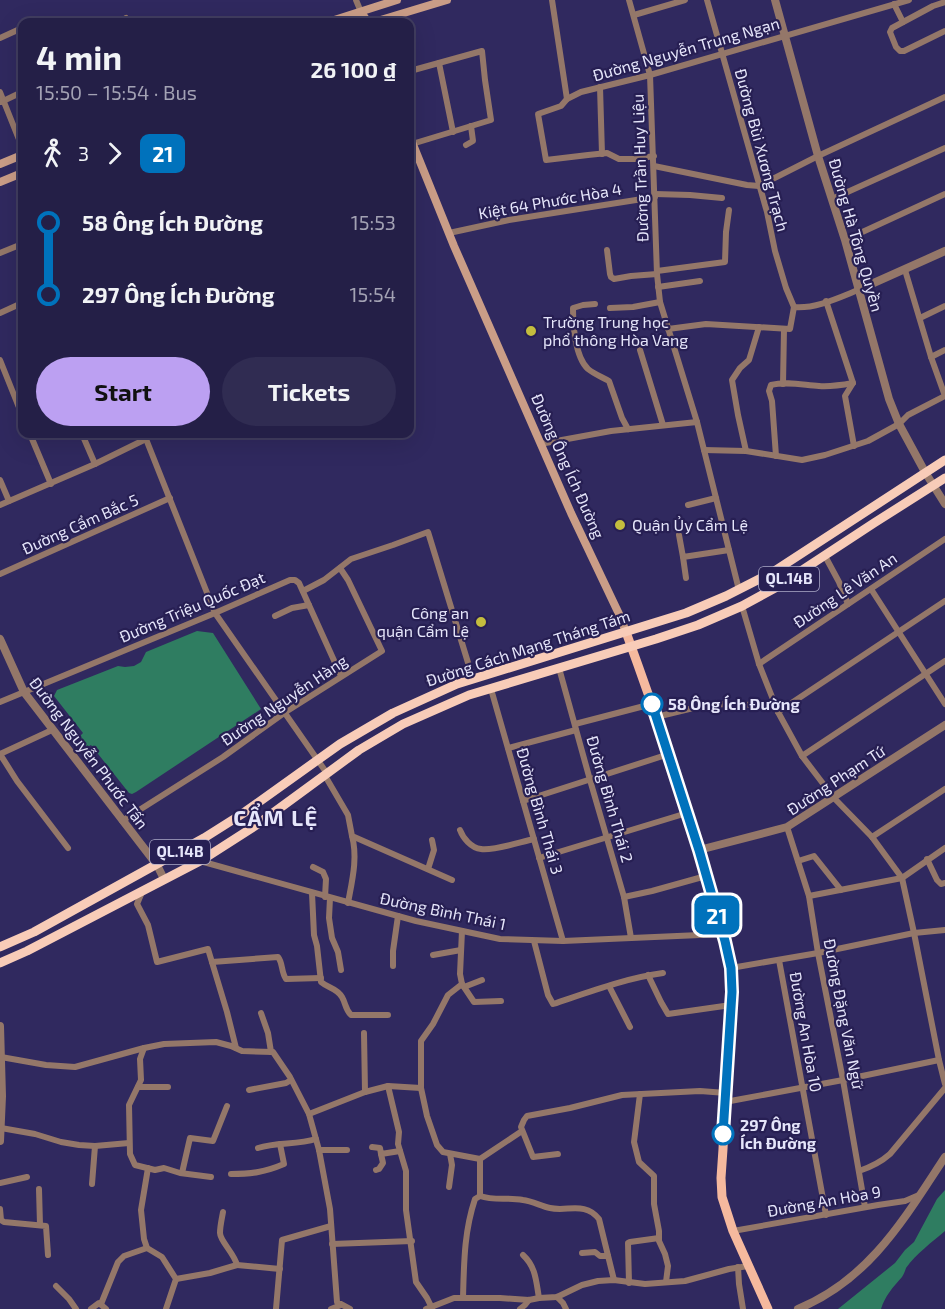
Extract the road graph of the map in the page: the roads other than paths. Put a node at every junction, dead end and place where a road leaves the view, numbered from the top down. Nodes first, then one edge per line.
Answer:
1 (356, 0) edge
2 (397, 0) edge
3 (447, 0) edge
4 (552, 0) edge
5 (629, 0) edge
6 (685, 0) edge
7 (707, 0) edge
8 (775, 0) edge
9 (909, 0) edge
10 (945, 2) edge
11 (894, 4) junction
12 (361, 12) junction
13 (634, 15) junction
14 (341, 18) edge
15 (365, 18) edge
16 (387, 18) edge
17 (903, 22) junction
18 (18, 30) edge
19 (945, 31) edge
20 (785, 35) junction
21 (0, 38) edge
22 (722, 54) junction
23 (439, 63) junction
24 (414, 70) edge
25 (651, 75) junction
26 (600, 87) junction
27 (0, 92) edge
28 (18, 94) edge
29 (945, 97) edge
30 (567, 99) junction
31 (2, 101) edge
32 (471, 126) junction
33 (453, 132) junction
34 (18, 138) edge
35 (414, 139) edge
36 (465, 145) dead end
37 (414, 147) edge
38 (945, 148) edge
39 (602, 154) junction
40 (654, 156) junction
41 (818, 156) junction
42 (18, 157) edge
43 (0, 164) edge
44 (654, 166) junction
45 (18, 175) edge
46 (0, 182) edge
47 (759, 186) junction
48 (945, 194) edge
49 (655, 196) junction
50 (722, 198) dead end
51 (832, 199) junction
52 (729, 210) dead end
53 (449, 233) junction
54 (845, 240) junction
55 (18, 246) edge
56 (607, 250) dead end
57 (945, 251) edge
58 (0, 253) edge
59 (906, 270) junction
60 (657, 273) junction
61 (700, 281) dead end
62 (658, 287) junction
63 (858, 290) junction
64 (826, 301) junction
65 (660, 302) junction
66 (595, 304) dead end
67 (18, 305) edge
68 (945, 306) edge
69 (794, 307) junction
70 (610, 308) dead end
71 (0, 313) edge
72 (920, 318) junction
73 (759, 327) junction
74 (668, 329) junction
75 (784, 329) junction
76 (640, 350) dead end
77 (945, 350) edge
78 (931, 357) junction
79 (0, 360) edge
80 (853, 382) junction
81 (783, 384) junction
82 (945, 396) edge
83 (18, 405) edge
84 (697, 422) junction
85 (899, 424) junction
86 (663, 425) junction
87 (628, 429) junction
88 (32, 438) edge
89 (84, 438) edge
90 (141, 438) edge
91 (146, 438) edge
92 (540, 444) junction
93 (854, 446) junction
94 (704, 450) junction
95 (746, 451) junction
96 (776, 456) junction
97 (945, 460) edge
98 (95, 464) junction
99 (925, 472) junction
100 (945, 478) edge
101 (0, 480) edge
102 (51, 484) junction
103 (934, 487) junction
104 (170, 498) junction
105 (716, 498) junction
106 (9, 501) junction
107 (688, 504) dead end
108 (945, 504) edge
109 (0, 505) edge
110 (679, 535) dead end
111 (945, 539) edge
112 (729, 550) junction
113 (825, 556) junction
114 (683, 557) junction
115 (340, 568) junction
116 (0, 574) edge
117 (686, 578) dead end
118 (871, 589) junction
119 (739, 590) junction
120 (303, 591) junction
121 (945, 601) edge
122 (848, 604) junction
123 (309, 605) junction
124 (742, 606) junction
125 (215, 613) junction
126 (275, 616) dead end
127 (626, 632) junction
128 (899, 632) junction
129 (0, 640) edge
130 (631, 646) junction
131 (945, 661) edge
132 (759, 664) junction
133 (560, 668) junction
134 (926, 673) junction
135 (341, 676) junction
136 (473, 679) junction
137 (491, 689) junction
138 (24, 693) junction
139 (0, 702) edge
140 (775, 703) junction
141 (652, 704) junction
142 (945, 704) edge
143 (778, 712) junction
144 (284, 713) junction
145 (656, 717) junction
146 (945, 725) edge
147 (576, 727) junction
148 (52, 729) junction
149 (508, 748) junction
150 (0, 754) edge
151 (669, 754) junction
152 (802, 756) junction
153 (317, 759) junction
154 (325, 773) junction
155 (590, 780) junction
156 (945, 789) edge
157 (834, 798) junction
158 (523, 801) junction
159 (687, 813) junction
160 (122, 821) junction
161 (787, 827) junction
162 (460, 830) dead end
163 (352, 836) junction
164 (607, 837) junction
165 (872, 837) junction
166 (534, 839) junction
167 (432, 840) dead end
168 (68, 848) dead end
169 (945, 848) edge
170 (699, 850) junction
171 (539, 858) junction
172 (927, 859) junction
173 (199, 861) junction
174 (798, 861) junction
175 (157, 865) junction
176 (313, 867) dead end
177 (428, 869) junction
178 (706, 876) junction
179 (902, 878) junction
180 (165, 879) junction
181 (452, 880) dead end
182 (945, 883) edge
183 (841, 890) junction
184 (142, 891) junction
185 (312, 893) junction
186 (808, 896) junction
187 (327, 897) junction
188 (624, 897) junction
189 (348, 903) junction
190 (398, 916) junction
191 (945, 930) edge
192 (462, 932) junction
193 (914, 933) junction
194 (723, 934) junction
195 (631, 938) junction
196 (534, 941) junction
197 (563, 941) junction
198 (0, 947) edge
199 (461, 950) junction
200 (818, 953) junction
201 (433, 955) dead end
202 (779, 960) junction
203 (212, 962) junction
204 (0, 963) edge
205 (393, 966) dead end
206 (731, 968) junction
207 (341, 970) dead end
208 (663, 973) dead end
209 (648, 975) junction
210 (321, 978) junction
211 (482, 980) dead end
212 (463, 985) junction
213 (609, 987) junction
214 (501, 1001) dead end
215 (731, 1005) junction
216 (261, 1013) dead end
217 (388, 1015) dead end
218 (0, 1026) edge
219 (630, 1028) dead end
220 (364, 1033) dead end
221 (144, 1048) junction
222 (236, 1048) junction
223 (272, 1052) junction
224 (1, 1057) edge
225 (939, 1060) junction
226 (291, 1080) junction
227 (843, 1080) junction
228 (388, 1086) junction
229 (945, 1086) edge
230 (138, 1087) junction
231 (168, 1087) dead end
232 (421, 1088) junction
233 (802, 1088) junction
234 (249, 1090) dead end
235 (365, 1092) junction
236 (640, 1094) junction
237 (726, 1097) junction
238 (227, 1106) dead end
239 (309, 1114) junction
240 (1, 1128) edge
241 (522, 1131) junction
242 (316, 1139) junction
243 (0, 1142) edge
244 (129, 1143) junction
245 (280, 1144) junction
246 (95, 1146) junction
247 (372, 1147) dead end
248 (258, 1148) dead end
249 (319, 1150) junction
250 (347, 1150) dead end
251 (400, 1151) junction
252 (381, 1154) junction
253 (450, 1154) junction
254 (558, 1154) dead end
255 (945, 1157) edge
256 (480, 1158) junction
257 (148, 1168) junction
258 (376, 1170) dead end
259 (859, 1171) junction
260 (182, 1173) junction
261 (231, 1174) dead end
262 (27, 1177) dead end
263 (212, 1177) dead end
264 (0, 1183) edge
265 (92, 1184) dead end
266 (449, 1187) dead end
267 (39, 1189) dead end
268 (919, 1195) junction
269 (480, 1196) junction
270 (866, 1207) junction
271 (0, 1209) edge
272 (223, 1212) dead end
273 (826, 1215) junction
274 (43, 1226) junction
275 (331, 1226) junction
276 (733, 1231) junction
277 (659, 1238) junction
278 (412, 1241) junction
279 (332, 1244) junction
280 (147, 1248) junction
281 (582, 1253) dead end
282 (48, 1255) dead end
283 (523, 1255) dead end
284 (608, 1256) junction
285 (237, 1265) junction
286 (743, 1267) junction
287 (280, 1269) junction
288 (176, 1279) junction
289 (614, 1280) junction
290 (628, 1282) junction
291 (666, 1282) junction
292 (56, 1286) dead end
293 (558, 1297) junction
294 (463, 1298) junction
295 (539, 1298) junction
296 (529, 1300) junction
297 (341, 1305) junction
298 (766, 1305) edge
299 (104, 1306) edge
300 (430, 1308) edge
301 (76, 1309) edge
302 (91, 1309) edge
303 (166, 1309) edge
304 (276, 1309) edge
305 (331, 1309) edge
306 (350, 1309) edge
307 (520, 1309) edge
308 (566, 1309) edge
309 (743, 1309) edge
310 (798, 1309) edge

1 - 12 street
2 - 12 main road
3 - 16 main road
4 - 30 street
5 - 13 street, Đường Trần Huy Liệu
6 - 13 street
7 - 22 street, Đường Bùi Xương Trạch
8 - 20 street, Đường Hà Tông Quyền
9 - 11 street, Đường Nguyễn Trung Ngạn
10 - 17 street
11 - 17 street
11 - 20 street, Đường Nguyễn Trung Ngạn
12 - 14 main road
12 - 15 main road
13 - 25 street, Đường Trần Huy Liệu
17 - 19 street
18 - 21 street
20 - 22 street, Đường Nguyễn Trung Ngạn
20 - 41 street, Đường Hà Tông Quyền
22 - 25 street, Đường Nguyễn Trung Ngạn
22 - 47 street, Đường Bùi Xương Trạch
23 - 24 street
23 - 32 street
23 - 33 street
25 - 26 street, Đường Nguyễn Trung Ngạn
25 - 40 street, Đường Trần Huy Liệu
26 - 30 street, Đường Nguyễn Trung Ngạn
26 - 39 street
27 - 31 street
28 - 31 street
29 - 41 street
30 - 39 street, Đường Nguyễn Trung Ngạn
31 - 34 street
32 - 33 street
32 - 36 street
33 - 35 street
37 - 53 main road, Đường Ông Ích Đường
38 - 51 street
39 - 40 street
40 - 44 street, Đường Trần Huy Liệu
41 - 47 street
41 - 51 street, Đường Hà Tông Quyền
42 - 43 main road
44 - 47 street
44 - 49 street, Đường Trần Huy Liệu
45 - 46 main road
47 - 69 street, Đường Bùi Xương Trạch
48 - 54 street
49 - 50 street, Kiệt 64 Phước Hòa 4
49 - 53 street, Kiệt 64 Phước Hòa 4
49 - 60 street, Đường Trần Huy Liệu
51 - 54 street, Đường Hà Tông Quyền
52 - 60 street
53 - 92 main road, Đường Ông Ích Đường
54 - 63 street, Đường Hà Tông Quyền
55 - 58 street
56 - 60 street
57 - 59 street
59 - 63 street
59 - 72 street
60 - 62 street, Đường Trần Huy Liệu
61 - 62 street
62 - 65 street, Đường Trần Huy Liệu
63 - 64 street
63 - 85 street, Đường Hà Tông Quyền
64 - 69 street
64 - 80 street
65 - 70 street
65 - 74 street, Đường Trần Huy Liệu
66 - 87 street
67 - 71 street
68 - 72 street
69 - 75 street
72 - 78 street
73 - 74 street
73 - 75 street
73 - 95 street
74 - 84 street, Đường Trần Huy Liệu
75 - 81 street
76 - 86 street
77 - 78 street
78 - 82 street
79 - 83 street
80 - 81 street
80 - 93 street
81 - 96 street
82 - 85 street
84 - 86 street
84 - 94 street, Đường Trần Huy Liệu
85 - 93 street
85 - 99 street, Đường Hà Tông Quyền
86 - 87 street
87 - 92 street
88 - 102 street
89 - 98 street
90 - 98 street
91 - 104 street
92 - 127 main road, Đường Ông Ích Đường
93 - 96 street
94 - 95 street
94 - 105 street, Đường Trần Huy Liệu
95 - 96 street
97 - 99 highway, Đường Cách Mạng Tháng Tám / QL.14B
98 - 102 street
99 - 103 street, Đường Hà Tông Quyền
99 - 119 highway, Đường Cách Mạng Tháng Tám / QL.14B
100 - 103 highway, Đường Cách Mạng Tháng Tám / QL.14B
101 - 106 street
102 - 106 street
103 - 108 street, Đường Hà Tông Quyền
103 - 113 highway, Đường Cách Mạng Tháng Tám / QL.14B
104 - 116 street, Đường Cẩm Bắc 5
104 - 125 street
105 - 107 street
105 - 112 street, Đường Trần Huy Liệu
106 - 109 street
110 - 114 street
111 - 118 street, Đường Lê Văn An
112 - 114 street
112 - 119 street, Đường Trần Huy Liệu
113 - 122 street
113 - 124 highway, Đường Cách Mạng Tháng Tám / QL.14B
114 - 117 street
115 - 120 street
115 - 135 street, Đường Nguyễn Hàng
115 - 136 street
118 - 122 street, Đường Lê Văn An
118 - 128 street
119 - 127 highway, Đường Cách Mạng Tháng Tám / QL.14B
120 - 123 street
120 - 125 street, Đường Triệu Quốc Đạt
121 - 128 street
122 - 132 street, Đường Lê Văn An
123 - 126 street
123 - 135 street
124 - 130 highway, Đường Cách Mạng Tháng Tám / QL.14B
124 - 132 street
125 - 138 street, Đường Triệu Quốc Đạt
125 - 144 street
127 - 130 main road, Đường Ông Ích Đường
127 - 136 highway, Đường Cách Mạng Tháng Tám / QL.14B
128 - 134 street
128 - 143 street
129 - 138 street, Đường Nguyễn Phước Tấn
130 - 133 highway, Đường Cách Mạng Tháng Tám / QL.14B
130 - 141 main road, Đường Ông Ích Đường
131 - 134 street
132 - 140 street
133 - 137 highway, Đường Cách Mạng Tháng Tám / QL.14B
133 - 147 street, Đường Bình Thái 2
134 - 142 street
134 - 152 street
135 - 144 street, Đường Nguyễn Hàng
136 - 153 highway, Đường Cách Mạng Tháng Tám / QL.14B
137 - 149 street, Đường Bình Thái 3
137 - 154 highway, Đường Cách Mạng Tháng Tám / QL.14B
138 - 139 street, Đường Triệu Quốc Đạt
138 - 148 street, Đường Nguyễn Phước Tấn
140 - 143 street
140 - 145 street
141 - 145 main road, Đường Ông Ích Đường
141 - 147 street
143 - 152 street
144 - 153 street
144 - 160 street, Đường Nguyễn Hàng
145 - 151 main road, Đường Ông Ích Đường
146 - 157 street, Đường Phạm Tứ
147 - 149 street
147 - 155 street, Đường Bình Thái 2
148 - 150 street
148 - 160 street, Đường Nguyễn Phước Tấn
149 - 158 street, Đường Bình Thái 3
150 - 168 street
151 - 155 street
151 - 159 main road, Đường Ông Ích Đường
152 - 157 street
153 - 154 street
153 - 175 highway, Đường Cách Mạng Tháng Tám / QL.14B
154 - 163 street
154 - 173 highway, Đường Cách Mạng Tháng Tám / QL.14B
155 - 158 street
155 - 164 street, Đường Bình Thái 2
156 - 165 street
157 - 161 street, Đường Phạm Tứ
157 - 165 street
158 - 166 street, Đường Bình Thái 3
159 - 164 street
159 - 170 main road, Đường Ông Ích Đường
160 - 175 street, Đường Nguyễn Phước Tấn
161 - 170 street, Đường Phạm Tứ
161 - 174 street, Đường Đặng Văn Ngữ
162 - 166 street
163 - 177 street
163 - 189 street
164 - 171 street
164 - 188 street, Đường Bình Thái 2
165 - 179 street
166 - 171 street, Đường Bình Thái 3
167 - 177 street
169 - 172 street
170 - 178 main road, Đường Ông Ích Đường
171 - 197 street, Đường Bình Thái 3
172 - 179 street
172 - 182 street
173 - 180 highway, Đường Cách Mạng Tháng Tám / QL.14B
173 - 185 street, Đường Bình Thái 1
174 - 183 street
174 - 186 street, Đường Đặng Văn Ngữ
175 - 180 street, Đường Nguyễn Phước Tấn
175 - 198 highway, Đường Cách Mạng Tháng Tám / QL.14B
176 - 187 street
177 - 181 street
178 - 188 street
178 - 194 main road, Đường Ông Ích Đường
179 - 183 street
179 - 193 street
180 - 184 highway, Đường Cách Mạng Tháng Tám / QL.14B
183 - 186 street
184 - 203 street
184 - 204 highway, Đường Cách Mạng Tháng Tám / QL.14B
185 - 187 street, Đường Bình Thái 1
185 - 210 street
186 - 200 street, Đường Đặng Văn Ngữ
187 - 189 street, Đường Bình Thái 1
187 - 207 street
188 - 195 street, Đường Bình Thái 2
189 - 190 street, Đường Bình Thái 1
190 - 192 street, Đường Bình Thái 1
190 - 205 street
191 - 193 street
192 - 196 street, Đường Bình Thái 1
192 - 199 street
193 - 200 street
193 - 225 street
194 - 195 street, Đường Bình Thái 1
194 - 206 main road, Đường Ông Ích Đường
195 - 197 street, Đường Bình Thái 1
196 - 197 street, Đường Bình Thái 1
196 - 213 street
199 - 201 street
199 - 212 street
200 - 202 street
200 - 227 street, Đường Đặng Văn Ngữ
202 - 206 street
202 - 233 street, Đường An Hòa 10
203 - 210 street
203 - 222 street
206 - 215 main road, Đường Ông Ích Đường
208 - 209 street
209 - 213 street
209 - 215 street
210 - 217 street
211 - 212 street
212 - 214 street
212 - 232 street
213 - 219 street
215 - 237 main road, Đường Ông Ích Đường
216 - 223 street
218 - 224 street
220 - 235 street
221 - 222 street
221 - 224 street
221 - 230 street
222 - 223 street
223 - 226 street
224 - 240 street
225 - 227 street
225 - 229 street
226 - 234 street
226 - 239 street
227 - 233 street
227 - 259 street, Đường Đặng Văn Ngữ
228 - 232 street
228 - 235 street
228 - 251 street
229 - 259 street
230 - 231 street
230 - 244 street
232 - 253 street
233 - 237 street
233 - 273 street, Đường An Hòa 10
235 - 239 street
236 - 237 street
236 - 241 street
236 - 277 street
237 - 276 main road, Đường Ông Ích Đường
238 - 260 street
239 - 242 street
240 - 243 street
240 - 246 street
241 - 254 street
241 - 256 street
242 - 245 street
242 - 249 street
244 - 246 street
244 - 257 street
245 - 248 street
245 - 261 street
246 - 265 street
247 - 252 street
249 - 250 street
249 - 275 street
251 - 252 street
251 - 278 street
252 - 258 street
253 - 256 street
253 - 266 street
255 - 268 street
256 - 269 street
257 - 260 street
257 - 280 street
259 - 270 street, Đường Đặng Văn Ngữ
260 - 263 street
262 - 264 street
267 - 274 street
268 - 270 street, Đường An Hòa 9
268 - 310 street
269 - 284 street
269 - 294 street
270 - 273 street, Đường An Hòa 9
271 - 274 street
272 - 285 street
273 - 276 street, Đường An Hòa 9
274 - 282 street
275 - 279 street
275 - 287 street
276 - 286 main road, Đường Ông Ích Đường
277 - 290 street
277 - 291 street
278 - 279 street
278 - 300 street
279 - 297 street
280 - 288 street
280 - 299 street
281 - 284 street
283 - 295 street
284 - 289 street
285 - 287 street
285 - 288 street
286 - 291 street
286 - 298 main road, Đường Ông Ích Đường
286 - 309 street
287 - 304 street
288 - 303 street
289 - 290 street
289 - 293 street
290 - 291 street
292 - 301 street
293 - 295 street
293 - 308 street
294 - 296 street
294 - 300 street
295 - 296 street
296 - 307 street
297 - 305 street
297 - 306 street
299 - 302 street

